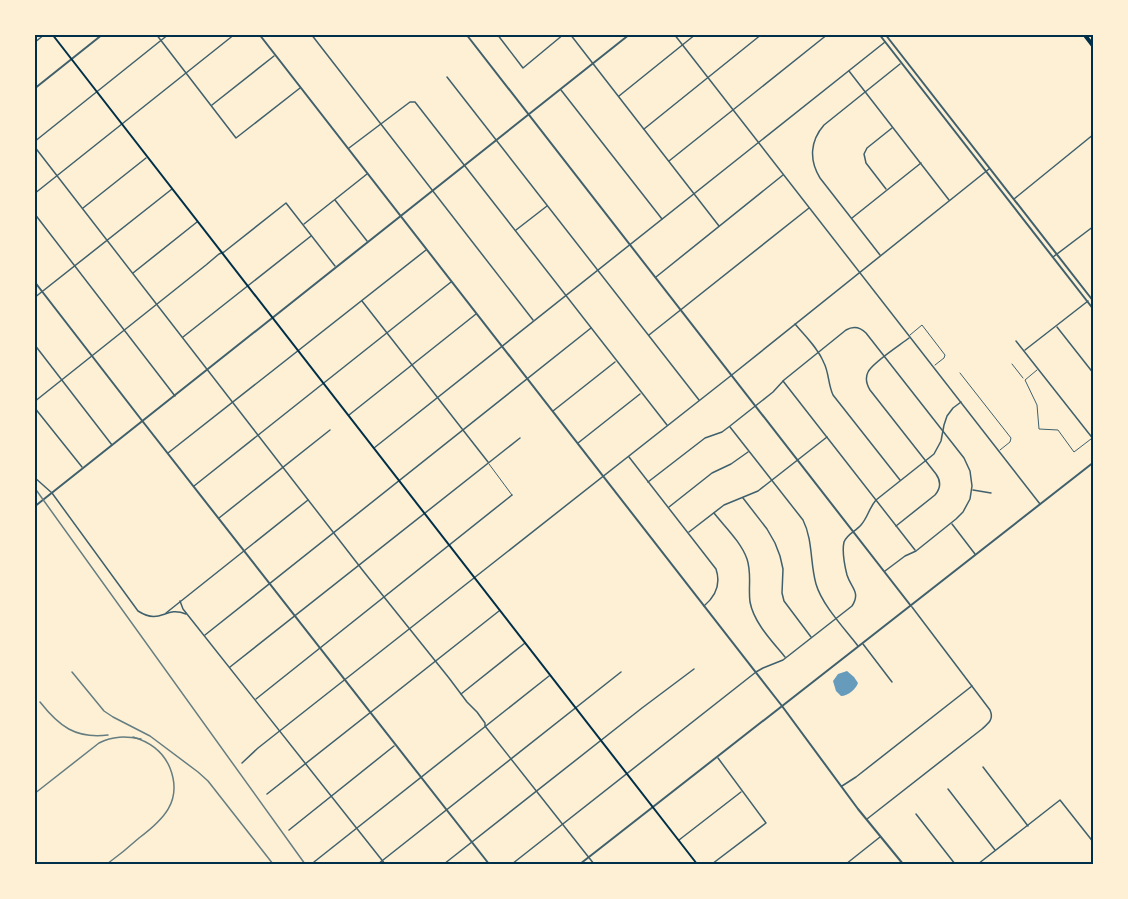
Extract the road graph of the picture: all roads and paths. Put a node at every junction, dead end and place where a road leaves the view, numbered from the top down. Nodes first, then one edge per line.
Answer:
1 (45, 34) edge
2 (52, 34) edge
3 (156, 34) edge
4 (169, 34) edge
5 (235, 34) edge
6 (260, 34) edge
7 (311, 34) edge
8 (466, 34) edge
9 (564, 34) edge
10 (570, 34) edge
11 (630, 34) edge
12 (674, 34) edge
13 (696, 34) edge
14 (762, 34) edge
15 (828, 34) edge
16 (879, 34) edge
17 (885, 34) edge
18 (1084, 34) edge
19 (103, 35) edge
20 (498, 35) edge
21 (888, 39) junction
22 (161, 41) junction
23 (885, 42) junction
24 (34, 43) edge
25 (682, 46) junction
26 (1094, 47) edge
27 (275, 55) junction
28 (71, 60) junction
29 (901, 63) junction
30 (593, 64) junction
31 (849, 70) junction
32 (186, 74) junction
33 (447, 77) dead end
34 (708, 78) junction
35 (300, 87) junction
36 (34, 89) edge
37 (561, 90) junction
38 (865, 92) junction
39 (97, 93) junction
40 (618, 97) junction
41 (211, 106) junction
42 (733, 110) junction
43 (529, 115) junction
44 (381, 124) junction
45 (122, 125) junction
46 (893, 127) junction
47 (644, 129) junction
48 (1094, 135) edge
49 (496, 141) junction
50 (34, 142) edge
51 (758, 143) junction
52 (34, 146) edge
53 (348, 149) junction
54 (147, 157) junction
55 (669, 161) junction
56 (921, 163) junction
57 (465, 166) junction
58 (989, 169) junction
59 (986, 172) junction
60 (367, 174) junction
61 (783, 175) junction
62 (57, 176) junction
63 (172, 189) junction
64 (887, 190) junction
65 (432, 192) junction
66 (34, 194) edge
67 (694, 194) junction
68 (335, 199) junction
69 (1013, 199) junction
70 (950, 200) junction
71 (547, 206) junction
72 (83, 208) junction
73 (809, 208) junction
74 (34, 213) edge
75 (400, 217) junction
76 (662, 219) junction
77 (851, 219) junction
78 (197, 222) junction
79 (303, 225) junction
80 (719, 226) junction
81 (1094, 226) edge
82 (515, 231) junction
83 (311, 236) junction
84 (107, 241) junction
85 (368, 242) junction
86 (630, 245) junction
87 (426, 249) junction
88 (222, 253) junction
89 (1056, 255) junction
90 (880, 256) junction
91 (1053, 258) junction
92 (75, 266) junction
93 (336, 268) junction
94 (598, 270) junction
95 (859, 272) junction
96 (133, 273) junction
97 (655, 277) junction
98 (34, 281) edge
99 (451, 282) junction
100 (248, 286) junction
101 (43, 292) junction
102 (566, 296) junction
103 (34, 298) edge
104 (1093, 299) edge
105 (362, 300) junction
106 (1087, 302) junction
107 (157, 304) junction
108 (680, 310) junction
109 (1094, 310) edge
110 (476, 314) junction
111 (272, 318) junction
112 (534, 321) junction
113 (795, 323) junction
114 (1056, 326) junction
115 (591, 328) junction
116 (125, 330) junction
117 (387, 333) junction
118 (648, 335) junction
119 (909, 336) junction
120 (182, 338) junction
121 (1016, 341) dead end
122 (34, 344) edge
123 (502, 346) junction
124 (298, 351) junction
125 (1025, 351) junction
126 (818, 352) junction
127 (93, 357) junction
128 (885, 357) junction
129 (616, 361) junction
130 (1012, 364) dead end
131 (413, 365) junction
132 (933, 366) junction
133 (1038, 369) junction
134 (207, 370) junction
135 (960, 373) dead end
136 (1094, 374) edge
137 (731, 375) junction
138 (863, 377) dead end
139 (867, 377) junction
140 (527, 379) junction
141 (63, 380) junction
142 (1025, 380) junction
143 (783, 381) junction
144 (323, 383) junction
145 (642, 393) junction
146 (175, 396) junction
147 (437, 398) junction
148 (699, 400) junction
149 (34, 402) edge
150 (961, 402) junction
151 (232, 403) junction
152 (34, 406) edge
153 (755, 407) junction
154 (552, 411) junction
155 (348, 416) junction
156 (142, 422) junction
157 (667, 425) junction
158 (730, 426) junction
159 (330, 430) dead end
160 (463, 430) junction
161 (943, 431) junction
162 (258, 435) junction
163 (827, 437) junction
164 (520, 438) dead end
165 (1093, 439) edge
166 (578, 444) junction
167 (112, 445) junction
168 (374, 448) junction
169 (749, 451) junction
170 (999, 451) junction
171 (168, 454) junction
172 (628, 456) junction
173 (797, 460) junction
174 (926, 461) junction
175 (488, 462) junction
176 (1094, 462) edge
177 (283, 467) junction
178 (83, 469) junction
179 (603, 476) junction
180 (34, 477) edge
181 (772, 480) junction
182 (399, 481) junction
183 (901, 481) junction
184 (648, 482) junction
185 (193, 486) junction
186 (972, 490) junction
187 (52, 493) junction
188 (991, 493) dead end
189 (512, 495) joint
190 (742, 497) junction
191 (308, 500) junction
192 (876, 500) junction
193 (1040, 504) junction
194 (34, 507) edge
195 (668, 507) junction
196 (424, 513) junction
197 (713, 513) junction
198 (218, 518) junction
199 (951, 524) junction
200 (896, 526) junction
201 (688, 532) junction
202 (853, 532) junction
203 (334, 533) junction
204 (449, 545) junction
205 (244, 551) junction
206 (916, 551) junction
207 (975, 555) junction
208 (358, 565) junction
209 (884, 572) junction
210 (475, 578) junction
211 (269, 584) junction
212 (384, 597) junction
213 (180, 600) junction
214 (704, 606) junction
215 (911, 606) junction
216 (500, 610) junction
217 (165, 614) junction
218 (189, 616) junction
219 (294, 616) junction
220 (837, 618) junction
221 (410, 629) junction
222 (205, 635) junction
223 (812, 638) junction
224 (525, 643) junction
225 (863, 643) junction
226 (859, 646) junction
227 (320, 648) junction
228 (786, 658) junction
229 (435, 661) junction
230 (230, 667) junction
231 (694, 669) dead end
232 (621, 672) dead end
233 (756, 672) junction
234 (550, 675) junction
235 (345, 680) junction
236 (892, 682) dead end
237 (972, 686) junction
238 (460, 694) junction
239 (255, 700) junction
240 (783, 706) junction
241 (576, 708) junction
242 (370, 713) junction
243 (486, 726) junction
244 (280, 731) junction
245 (601, 741) junction
246 (396, 745) junction
247 (717, 757) junction
248 (511, 759) junction
249 (242, 763) dead end
250 (306, 764) junction
251 (983, 767) dead end
252 (627, 774) junction
253 (421, 777) junction
254 (842, 786) junction
255 (948, 789) dead end
256 (742, 791) junction
257 (537, 792) junction
258 (267, 794) dead end
259 (331, 796) junction
260 (653, 807) junction
261 (446, 810) junction
262 (916, 814) dead end
263 (866, 819) junction
264 (562, 825) junction
265 (1028, 826) junction
266 (356, 828) junction
267 (289, 830) dead end
268 (881, 837) junction
269 (679, 841) junction
270 (472, 843) junction
271 (1094, 843) edge
272 (996, 850) junction
273 (588, 858) junction
274 (382, 861) junction
275 (314, 862) dead end
276 (850, 863) edge
277 (378, 864) edge
278 (385, 864) edge
279 (444, 864) edge
280 (489, 864) edge
281 (512, 864) edge
282 (580, 864) edge
283 (594, 864) edge
284 (697, 864) edge
285 (712, 864) edge
286 (846, 864) edge
287 (903, 864) edge
288 (955, 864) edge
289 (978, 864) edge

1 - 24 street
2 - 28 main road
3 - 22 street
4 - 22 street
5 - 32 street
6 - 27 street
7 - 44 street
8 - 43 street
9 - 20 street
10 - 30 street
11 - 30 street
12 - 25 street
13 - 25 street
14 - 34 street
15 - 42 street
16 - 23 street
17 - 21 street
18 - 26 highway
19 - 28 street
21 - 23 street
21 - 58 street
22 - 32 street
22 - 39 street
23 - 29 street
23 - 31 street
25 - 34 street
25 - 40 street
27 - 35 street
27 - 41 street
28 - 36 street
28 - 39 main road
29 - 38 street
29 - 59 street
30 - 37 street
30 - 40 street
31 - 38 street
31 - 51 street
32 - 41 street
32 - 45 street
33 - 49 street
34 - 42 street
34 - 47 street
35 - 41 street
35 - 53 street
37 - 43 street
37 - 76 street
38 - 46 street
38 - 77 street
39 - 45 main road
39 - 50 street
40 - 47 street
42 - 51 street
42 - 55 street
43 - 49 street
43 - 86 street
44 - 53 street
44 - 57 street
44 - 65 street
45 - 54 main road
45 - 62 street
46 - 56 street
46 - 64 street
47 - 55 street
48 - 69 street
49 - 57 street
49 - 71 street
51 - 61 street
51 - 67 street
52 - 62 street
53 - 60 street
54 - 63 main road
54 - 72 street
55 - 67 street
56 - 64 street
56 - 70 street
57 - 65 street
57 - 82 street
58 - 59 street
58 - 69 street
59 - 70 street
59 - 91 street
60 - 68 street
60 - 75 street
61 - 73 street
61 - 80 street
62 - 66 street
62 - 72 street
63 - 78 main road
63 - 84 street
64 - 77 street
65 - 75 street
65 - 112 street
67 - 76 street
67 - 80 street
68 - 79 street
68 - 85 street
69 - 89 street
70 - 90 street
71 - 82 street
71 - 94 street
72 - 84 street
73 - 95 street
73 - 108 street
74 - 92 street
75 - 85 street
75 - 87 street
76 - 86 street
77 - 90 street
78 - 88 main road
78 - 96 street
79 - 83 street
79 - 88 street
80 - 97 street
81 - 89 street
82 - 102 street
83 - 93 street
83 - 100 street
84 - 92 street
84 - 96 street
85 - 93 street
86 - 94 street
86 - 97 street
87 - 99 street
87 - 105 street
88 - 100 main road
88 - 107 street
89 - 91 street
89 - 104 street
90 - 95 street
91 - 106 street
92 - 101 street
92 - 116 street
93 - 111 street
94 - 102 street
94 - 118 street
95 - 113 street
95 - 119 street
96 - 107 street
97 - 108 street
98 - 101 street
99 - 110 street
99 - 117 street
100 - 111 main road
100 - 120 street
101 - 103 street
101 - 127 street
102 - 112 street
102 - 115 street
104 - 106 street
105 - 117 street
105 - 124 street
106 - 109 street
106 - 114 street
107 - 116 street
107 - 120 street
108 - 118 street
108 - 137 street
110 - 123 street
110 - 131 street
111 - 124 main road
111 - 134 street
112 - 123 street
113 - 126 street
113 - 137 street
114 - 125 street
114 - 136 street
115 - 129 street
115 - 140 street
116 - 127 street
116 - 146 street
117 - 131 street
117 - 144 street
118 - 148 street
119 - 128 street
119 - 132 street
119 - 132 lane
120 - 134 street
121 - 125 street
122 - 141 street
123 - 140 street
123 - 147 street
124 - 144 main road
124 - 151 street
125 - 133 street
126 - 128 street
126 - 143 street
126 - 183 street
127 - 141 street
127 - 156 street
128 - 139 street
128 - 161 street
129 - 145 street
129 - 154 street
130 - 142 lane
131 - 147 street
131 - 155 street
132 - 150 street
133 - 142 lane
133 - 165 street
134 - 146 street
134 - 151 street
135 - 170 lane
137 - 148 street
137 - 153 street
138 - 139 street
139 - 174 street
140 - 154 street
140 - 160 street
141 - 149 street
141 - 167 street
142 - 165 lane
143 - 153 street
143 - 163 street
144 - 155 main road
144 - 162 street
145 - 157 street
145 - 166 street
146 - 156 street
147 - 160 street
147 - 168 street
148 - 157 street
150 - 161 street
150 - 170 street
151 - 162 street
151 - 171 street
152 - 178 street
153 - 158 street
153 - 173 street
154 - 166 street
155 - 168 main road
156 - 167 street
156 - 171 street
157 - 172 street
158 - 169 street
158 - 184 street
159 - 177 street
160 - 175 street
160 - 182 street
161 - 174 street
161 - 186 street
162 - 177 street
162 - 185 street
163 - 173 street
163 - 192 street
164 - 175 street
166 - 179 street
167 - 178 street
168 - 182 main road
169 - 181 street
169 - 195 street
170 - 193 street
171 - 185 street
172 - 179 street
172 - 184 street
173 - 181 street
173 - 202 street
174 - 183 street
174 - 200 street
175 - 189 lane
175 - 196 street
176 - 193 street
177 - 191 street
177 - 198 street
178 - 187 street
179 - 210 street
179 - 214 street
180 - 187 street
181 - 190 street
181 - 220 street
182 - 196 main road
182 - 203 street
183 - 192 street
184 - 195 street
185 - 198 street
186 - 188 street
186 - 199 street
187 - 194 street
187 - 217 street
189 - 204 street
190 - 197 street
190 - 223 street
191 - 203 street
191 - 205 street
192 - 200 street
192 - 202 street
193 - 207 street
195 - 201 street
196 - 204 main road
196 - 208 street
197 - 201 street
197 - 228 street
198 - 205 street
199 - 206 street
199 - 207 street
200 - 206 street
201 - 214 street
202 - 209 street
202 - 220 street
203 - 208 street
203 - 211 street
204 - 210 main road
204 - 212 street
205 - 211 street
205 - 213 street
206 - 209 street
207 - 215 street
208 - 212 street
208 - 219 street
209 - 215 street
210 - 216 main road
210 - 221 street
211 - 219 street
211 - 222 street
212 - 221 street
212 - 227 street
213 - 217 street
213 - 218 street
214 - 233 street
215 - 225 street
215 - 237 street
216 - 224 main road
216 - 229 street
217 - 218 street
218 - 222 street
219 - 227 street
219 - 230 street
220 - 223 street
220 - 226 street
221 - 229 street
221 - 235 street
222 - 230 street
223 - 228 street
224 - 234 main road
224 - 238 street
225 - 226 street
225 - 236 street
226 - 240 street
227 - 235 street
227 - 239 street
228 - 233 street
229 - 238 street
229 - 242 street
230 - 239 street
231 - 245 street
232 - 241 street
233 - 240 street
233 - 252 street
234 - 241 main road
234 - 243 street
235 - 242 street
235 - 244 street
237 - 254 street
237 - 263 street
238 - 243 street
239 - 244 street
240 - 247 street
240 - 254 street
241 - 245 main road
241 - 248 street
242 - 246 street
242 - 250 street
243 - 248 street
243 - 253 street
244 - 249 street
244 - 250 street
245 - 252 main road
245 - 257 street
246 - 253 street
246 - 259 street
247 - 256 street
247 - 260 street
248 - 257 street
248 - 261 street
250 - 258 street
250 - 259 street
251 - 265 street
252 - 260 main road
252 - 264 street
253 - 261 street
253 - 266 street
254 - 263 street
255 - 272 street
256 - 269 street
256 - 285 street
257 - 264 street
257 - 270 street
259 - 266 street
259 - 267 street
260 - 269 main road
260 - 273 street
261 - 270 street
261 - 274 street
262 - 288 street
263 - 268 street
264 - 273 street
264 - 281 street
265 - 271 street
265 - 272 street
266 - 274 street
266 - 275 street
268 - 276 street
268 - 287 street
269 - 284 main road
270 - 279 street
270 - 280 street
272 - 289 street
273 - 282 street
273 - 283 street
274 - 277 street
274 - 278 street
276 - 286 street

